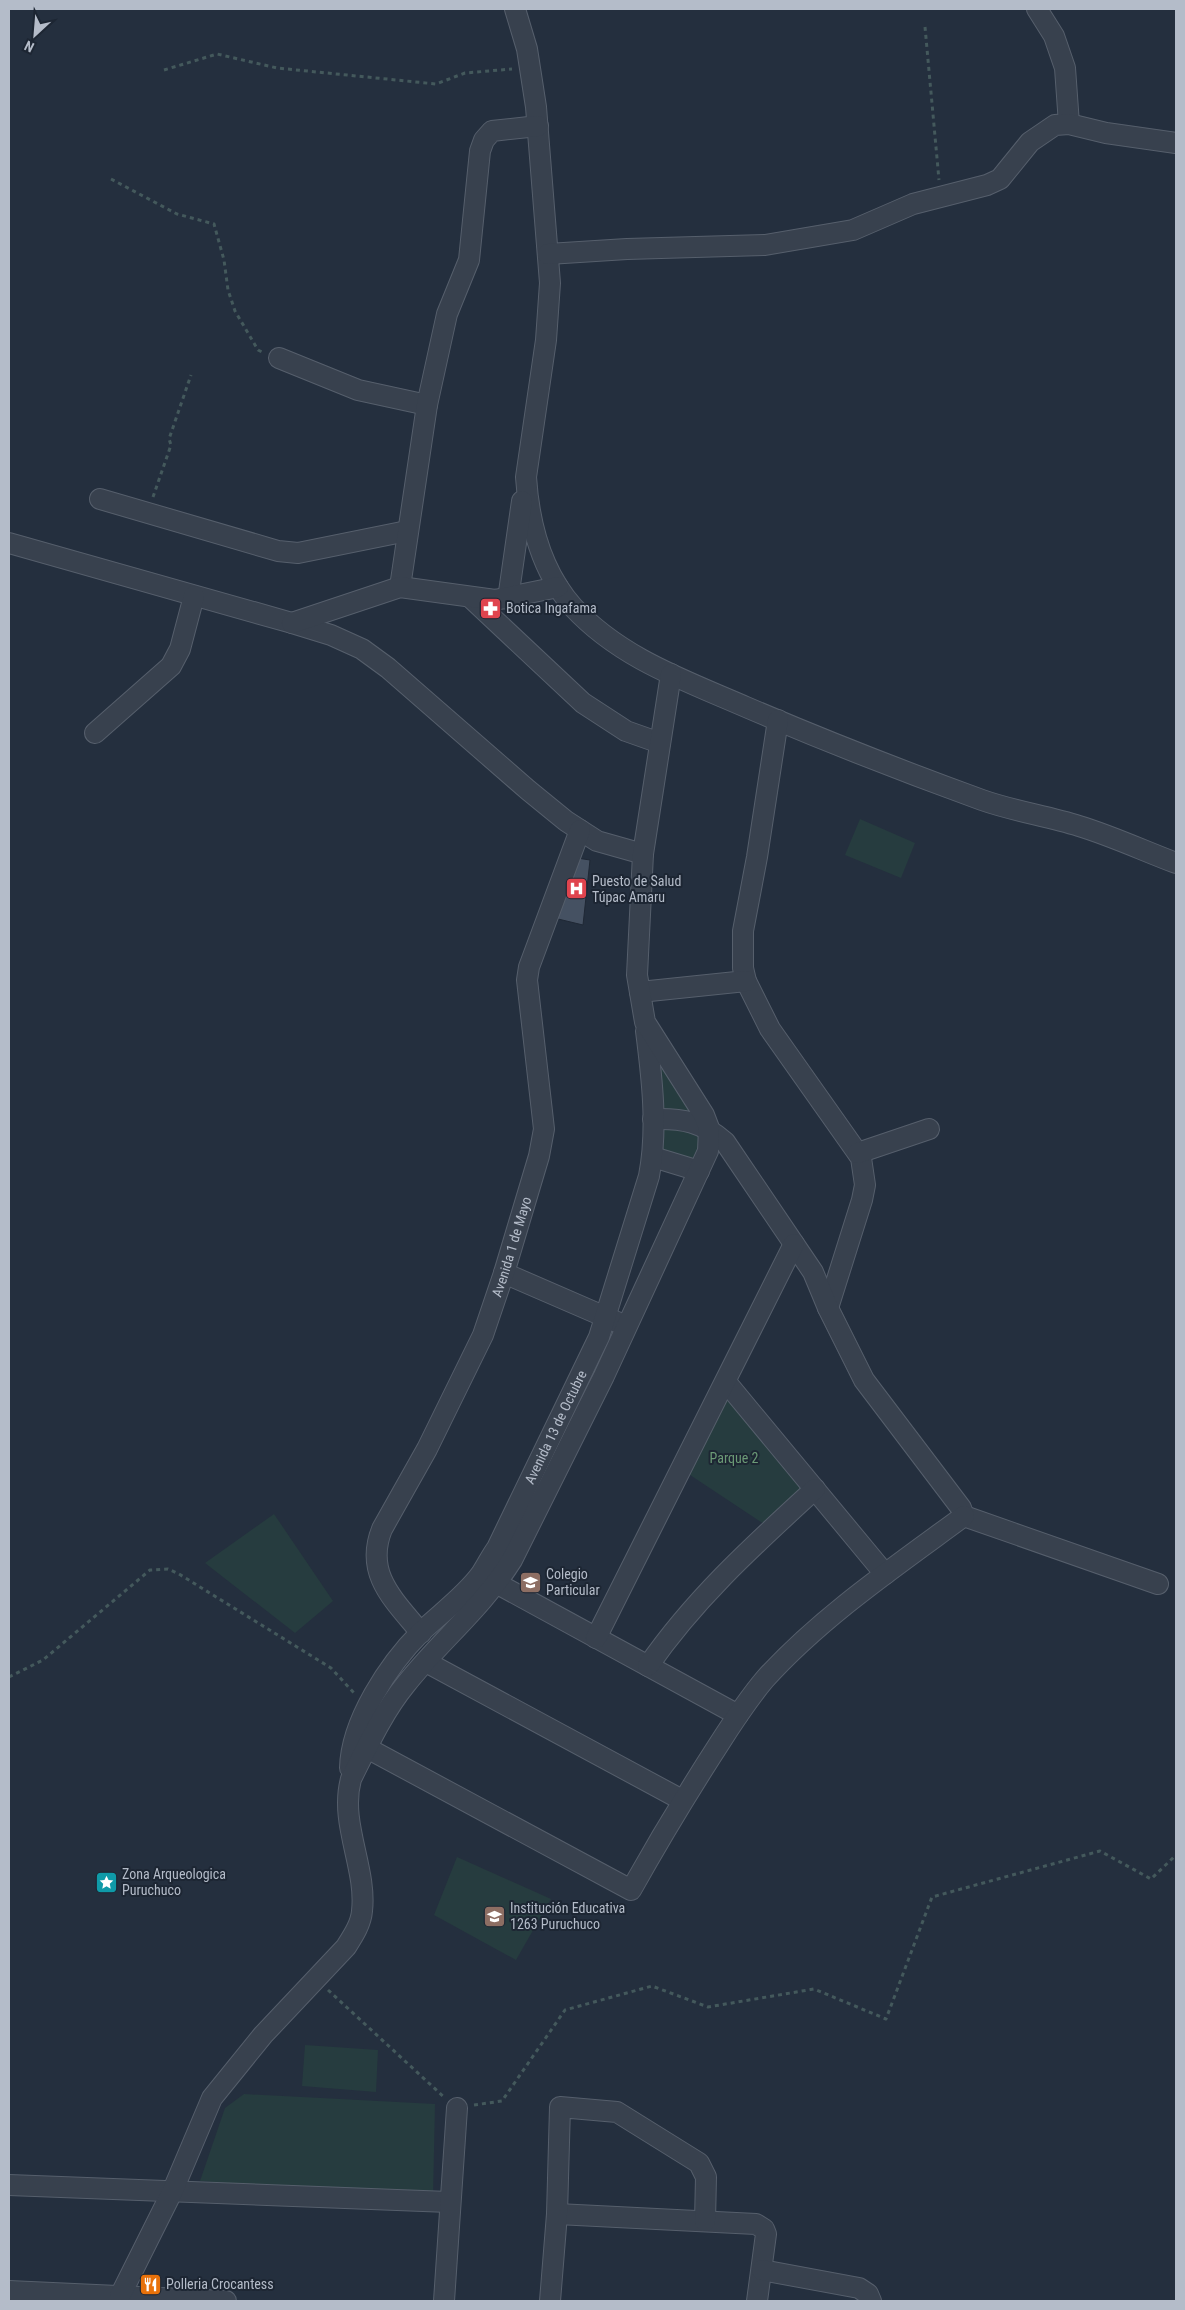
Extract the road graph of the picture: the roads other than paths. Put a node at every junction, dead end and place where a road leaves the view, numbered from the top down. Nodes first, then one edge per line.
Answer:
1 (515, 9) edge
2 (1037, 9) edge
3 (1069, 124) junction
4 (538, 126) junction
5 (1176, 143) edge
6 (548, 254) junction
7 (279, 358) road end
8 (427, 405) junction
9 (526, 477) junction
10 (100, 499) dead end
11 (407, 531) junction
12 (9, 543) edge
13 (400, 587) junction
14 (558, 587) junction
15 (194, 596) junction
16 (471, 598) junction
17 (508, 599) junction
18 (292, 623) junction
19 (671, 674) junction
20 (778, 720) junction
21 (95, 733) dead end
22 (660, 743) junction
23 (580, 830) junction
24 (643, 854) junction
25 (1176, 863) edge
26 (746, 981) junction
27 (640, 992) junction
28 (645, 1022) junction
29 (652, 1120) junction
30 (709, 1128) junction
31 (929, 1129) dead end
32 (858, 1153) junction
33 (652, 1157) junction
34 (699, 1170) junction
35 (794, 1244) junction
36 (504, 1273) junction
37 (828, 1308) junction
38 (606, 1317) junction
39 (628, 1327) junction
40 (726, 1382) junction
41 (815, 1489) junction
42 (964, 1516) junction
43 (885, 1574) junction
44 (489, 1579) junction
45 (1158, 1584) dead end
46 (420, 1633) junction
47 (596, 1638) junction
48 (426, 1662) junction
49 (648, 1666) junction
50 (738, 1715) junction
51 (367, 1748) junction
52 (349, 1787) junction
53 (682, 1800) junction
54 (457, 2108) road end
55 (9, 2185) edge
56 (173, 2190) junction
57 (449, 2202) junction
58 (557, 2214) junction
59 (705, 2221) junction
60 (762, 2270) junction
61 (9, 2291) edge
62 (120, 2299) edge
63 (226, 2301) edge
64 (444, 2301) edge
65 (550, 2301) edge
66 (757, 2301) edge
67 (871, 2301) edge

1 - 4 street
2 - 3 street
3 - 5 street
3 - 6 street
4 - 6 street
4 - 8 street
6 - 9 street
7 - 8 street
8 - 11 street
9 - 14 street
9 - 17 street
10 - 11 street
11 - 13 street
12 - 15 street
13 - 16 street
13 - 18 street
14 - 17 street
14 - 19 street
15 - 18 street
15 - 21 street
16 - 17 street
16 - 22 street
18 - 23 street
19 - 20 street
19 - 22 street, Avenida 13 de Octubre
20 - 25 street
20 - 26 street
22 - 24 street, Avenida 13 de Octubre
23 - 24 street
23 - 36 street, Avenida 1 de Mayo
24 - 27 street, Avenida 13 de Octubre
26 - 27 street
26 - 32 street
27 - 28 street, Avenida 13 de Octubre
28 - 29 street, Avenida 13 de Octubre
28 - 30 street
29 - 30 street
29 - 33 street, Avenida 13 de Octubre
30 - 34 street
30 - 35 street
31 - 32 street
32 - 37 street
33 - 34 street
33 - 38 street, Avenida 13 de Octubre
34 - 39 street
35 - 37 street
35 - 40 street
36 - 38 street
36 - 46 street, Avenida 1 de Mayo
37 - 42 street
38 - 39 street
38 - 44 street, Avenida 13 de Octubre
39 - 44 street
40 - 41 street
40 - 47 street
41 - 43 street
41 - 49 street
42 - 43 street
42 - 45 street
43 - 50 street
44 - 46 street, Avenida 13 de Octubre
44 - 47 street
44 - 48 street
46 - 52 street, Avenida 13 de Octubre
47 - 49 street
48 - 51 street
48 - 53 street
49 - 50 street
50 - 53 street
51 - 52 street
51 - 53 street
52 - 56 street, Avenida 13 de Octubre
54 - 57 street
55 - 56 street
56 - 57 street
56 - 62 street, Avenida 13 de Octubre
57 - 64 street
58 - 59 street
58 - 59 street
58 - 65 street
59 - 60 street
60 - 66 street
60 - 67 street
61 - 62 street
62 - 63 street

